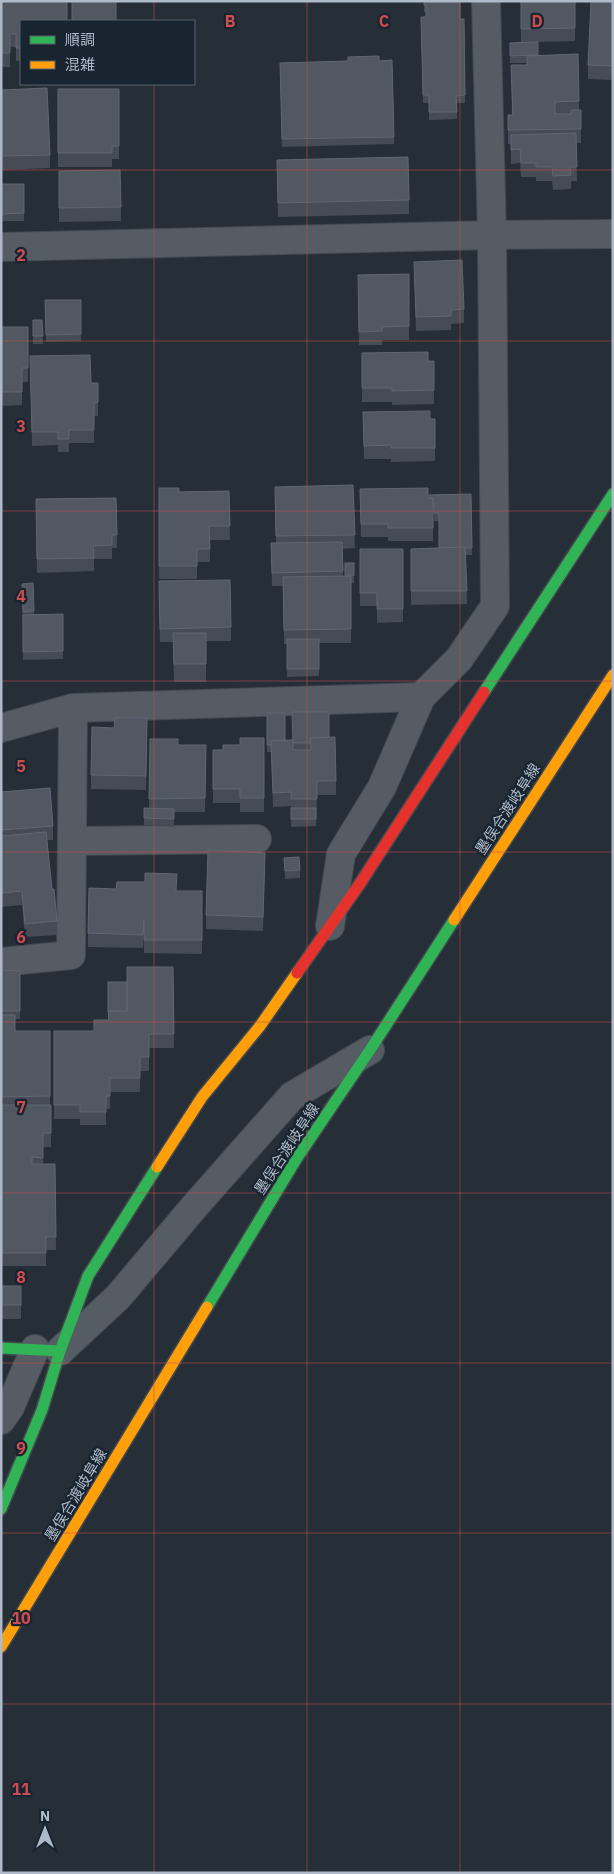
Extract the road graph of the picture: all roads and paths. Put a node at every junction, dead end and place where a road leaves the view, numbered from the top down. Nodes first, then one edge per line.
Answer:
1 (486, 1) edge
2 (613, 234) edge
3 (492, 235) junction
4 (1, 247) edge
5 (613, 494) edge
6 (613, 675) edge
7 (421, 697) junction
8 (73, 708) junction
9 (1, 728) edge
10 (257, 839) dead end
11 (72, 841) junction
12 (330, 926) junction
13 (1, 962) edge
14 (370, 1050) junction
15 (1, 1348) edge
16 (47, 1350) junction
17 (1, 1420) edge
18 (1, 1509) edge
19 (1, 1648) edge

1 - 3 street
2 - 3 street
3 - 4 street
3 - 7 street
5 - 12 street
6 - 14 street, 墨俣合渡岐阜線
7 - 8 street
7 - 12 street
8 - 9 street
8 - 11 street
10 - 11 street
11 - 13 street
12 - 16 street
14 - 16 street
14 - 19 street, 墨俣合渡岐阜線
15 - 16 street
16 - 17 street
16 - 18 street

